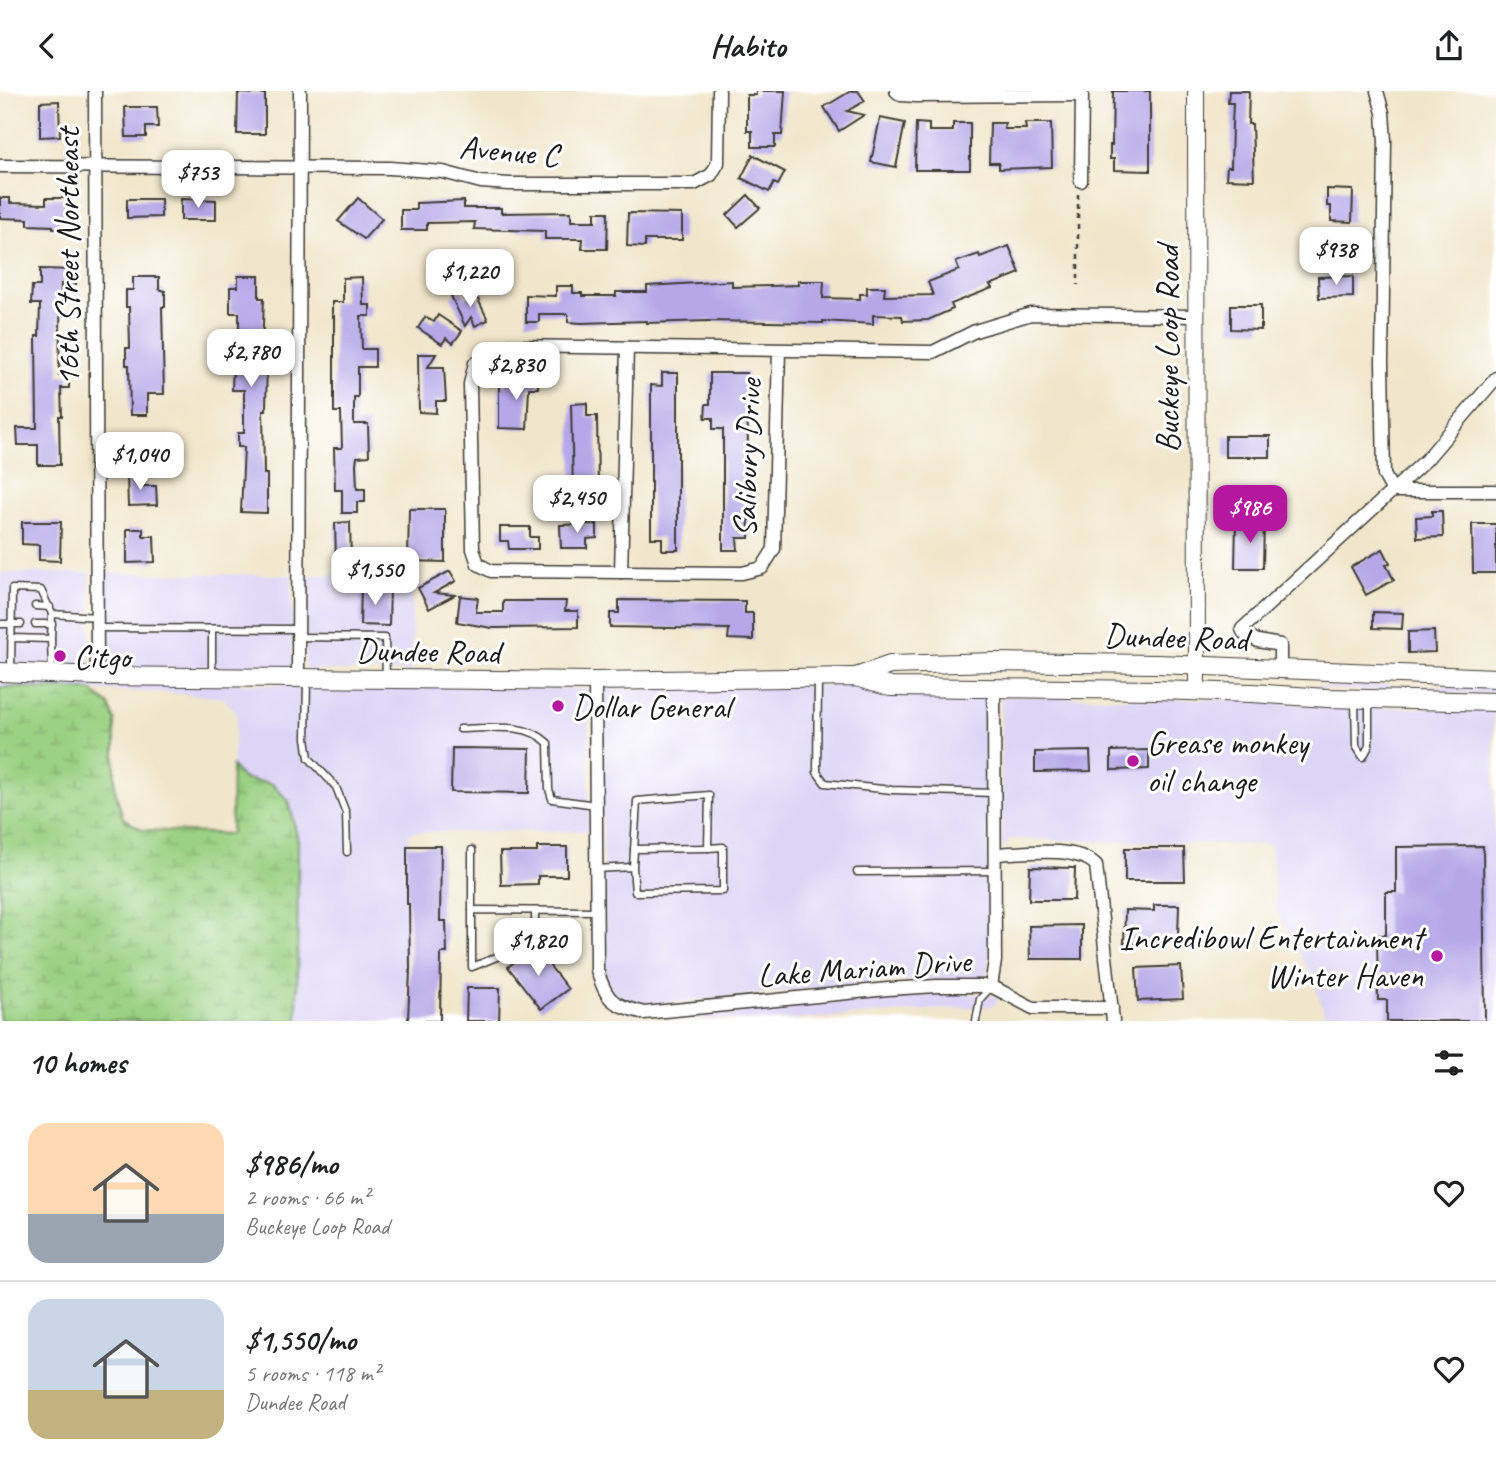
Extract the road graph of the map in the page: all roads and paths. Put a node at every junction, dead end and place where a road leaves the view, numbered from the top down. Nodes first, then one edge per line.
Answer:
1 (95, 91) edge
2 (300, 91) edge
3 (719, 91) edge
4 (896, 91) edge
5 (1196, 91) edge
6 (1377, 91) edge
7 (1082, 93) edge
8 (0, 166) edge
9 (95, 167) junction
10 (299, 168) junction
11 (1079, 186) joint
12 (1078, 285) dead end
13 (1197, 316) junction
14 (627, 348) junction
15 (779, 350) junction
16 (1496, 378) edge
17 (1393, 491) junction
18 (1496, 491) edge
19 (621, 572) junction
20 (11, 606) junction
21 (20, 606) dead end
22 (35, 607) dead end
23 (51, 611) junction
24 (97, 623) junction
25 (0, 624) edge
26 (11, 624) junction
27 (21, 624) dead end
28 (35, 624) dead end
29 (52, 624) junction
30 (212, 629) junction
31 (298, 633) junction
32 (11, 638) junction
33 (51, 639) junction
34 (1197, 666) junction
35 (1280, 669) junction
36 (6, 672) edge
37 (52, 674) junction
38 (97, 675) junction
39 (212, 677) junction
40 (817, 677) junction
41 (856, 677) junction
42 (303, 678) junction
43 (1496, 678) edge
44 (386, 679) junction
45 (595, 681) junction
46 (994, 688) junction
47 (1197, 692) junction
48 (1362, 700) junction
49 (1496, 702) edge
50 (460, 729) dead end
51 (995, 793) junction
52 (596, 805) junction
53 (708, 848) junction
54 (634, 849) junction
55 (472, 850) dead end
56 (347, 852) dead end
57 (995, 854) junction
58 (633, 867) junction
59 (596, 869) junction
60 (857, 871) dead end
61 (995, 871) junction
62 (472, 910) junction
63 (535, 911) junction
64 (597, 911) junction
65 (991, 986) junction
66 (1112, 1014) edge
67 (976, 1021) edge

1 - 9 street, 16th Street Northeast
2 - 10 street
3 - 10 street, Avenue C
4 - 7 street
5 - 13 street, Buckeye Loop Road
6 - 17 street
7 - 11 street
8 - 9 street, Avenue C
9 - 10 street, Avenue C
9 - 24 street, 16th Street Northeast
10 - 31 street
11 - 12 path
13 - 15 street, Salibury Drive
13 - 34 street, Buckeye Loop Road
14 - 15 street, Salibury Drive
14 - 19 street
14 - 19 street, Salibury Drive
15 - 19 street, Salibury Drive
16 - 17 street
17 - 18 street
17 - 35 street
20 - 21 lane
20 - 23 lane
20 - 26 lane
22 - 23 lane
23 - 24 lane
23 - 29 lane
24 - 30 lane
24 - 38 street, 16th Street Northeast
25 - 26 lane
26 - 27 lane
26 - 32 lane
28 - 29 lane
29 - 33 lane
30 - 31 lane
30 - 39 lane
31 - 42 street
31 - 44 lane
32 - 33 lane
32 - 36 lane
33 - 37 lane
34 - 35 main road, Dundee Road
34 - 41 main road, Dundee Road
34 - 47 street, Buckeye Loop Road
35 - 43 main road, Dundee Road
36 - 37 main road, Dundee Road
37 - 38 main road, Dundee Road
38 - 39 main road, Dundee Road
39 - 42 main road, Dundee Road
40 - 41 main road, Dundee Road
40 - 45 main road, Dundee Road
40 - 51 lane
41 - 46 main road, Dundee Road
42 - 44 main road, Dundee Road
42 - 56 lane
44 - 45 main road, Dundee Road
45 - 52 street
46 - 47 main road, Dundee Road
46 - 51 street, Lake Mariam Drive
47 - 48 main road, Dundee Road
48 - 48 lane
48 - 49 main road, Dundee Road
50 - 52 lane
51 - 57 street, Lake Mariam Drive
52 - 59 street
53 - 54 lane
53 - 54 lane
53 - 58 lane
54 - 58 lane
55 - 62 lane
57 - 61 street, Lake Mariam Drive
57 - 66 street
58 - 59 lane
59 - 64 street
60 - 61 lane
61 - 65 street, Lake Mariam Drive
62 - 63 lane
62 - 63 lane
63 - 64 lane
64 - 65 street, Lake Mariam Drive
65 - 66 street
65 - 67 lane

